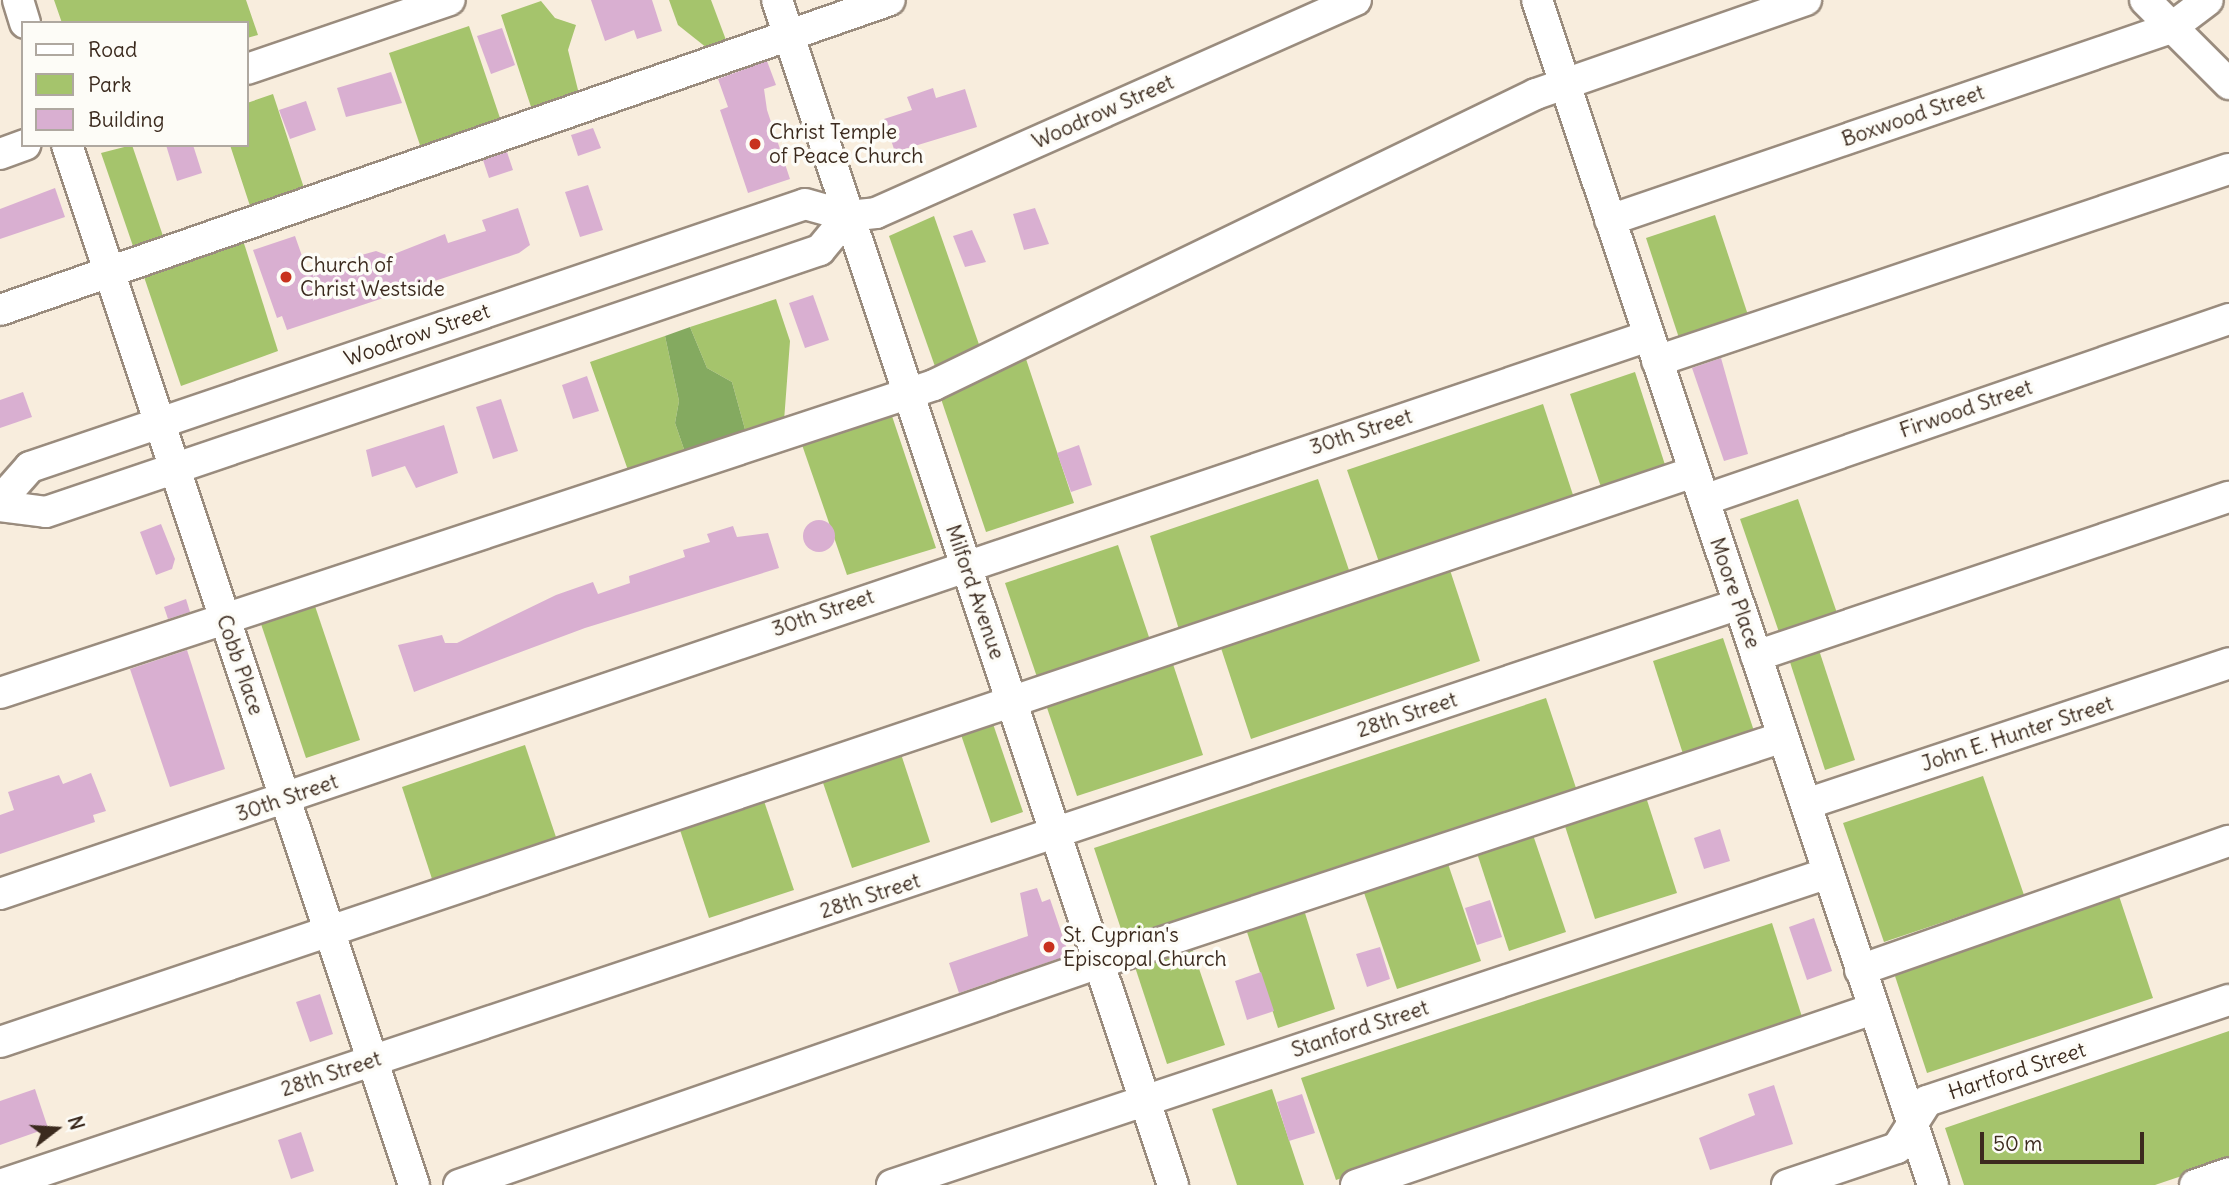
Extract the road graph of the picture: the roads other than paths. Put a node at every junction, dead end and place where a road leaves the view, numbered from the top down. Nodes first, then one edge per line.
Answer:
1 (18, 0) edge
2 (450, 0) edge
3 (777, 0) edge
4 (890, 0) edge
5 (1356, 0) edge
6 (1537, 0) edge
7 (1806, 0) edge
8 (2145, 0) edge
9 (2208, 0) edge
10 (0, 7) edge
11 (24, 21) edge
12 (2171, 28) junction
13 (788, 35) junction
14 (248, 69) edge
15 (1565, 83) junction
16 (2229, 84) edge
17 (21, 146) edge
18 (68, 147) edge
19 (0, 154) edge
20 (2229, 169) edge
21 (848, 216) junction
22 (1610, 219) junction
23 (109, 272) junction
24 (0, 310) edge
25 (2229, 318) edge
26 (1653, 349) junction
27 (909, 394) junction
28 (159, 423) junction
29 (174, 468) junction
30 (1694, 472) junction
31 (2229, 498) edge
32 (1704, 500) junction
33 (0, 501) edge
34 (0, 506) edge
35 (965, 564) junction
36 (1739, 604) junction
37 (225, 619) junction
38 (1756, 656) junction
39 (2229, 663) edge
40 (0, 693) edge
41 (1011, 700) junction
42 (1783, 737) junction
43 (285, 799) junction
44 (1805, 804) junction
45 (1056, 833) junction
46 (2229, 841) edge
47 (1828, 873) junction
48 (0, 894) edge
49 (329, 929) junction
50 (1099, 963) junction
51 (1860, 970) junction
52 (2229, 1000) edge
53 (1873, 1009) junction
54 (0, 1042) edge
55 (373, 1060) junction
56 (1145, 1101) junction
57 (1913, 1126) junction
58 (2229, 1173) edge
59 (0, 1185) edge
60 (414, 1185) edge
61 (459, 1185) edge
62 (892, 1185) edge
63 (1173, 1185) edge
64 (1356, 1185) edge
65 (1787, 1185) edge
66 (1933, 1185) edge
67 (2195, 1185) edge

1 - 10 street
1 - 11 street
2 - 14 street
3 - 13 street, Milford Avenue
4 - 13 street
5 - 21 street, Woodrow Street
6 - 15 street, Moore Place
7 - 15 street
8 - 12 street
9 - 12 street, Boxwood Street
12 - 16 street
12 - 22 street, Boxwood Street
13 - 21 street, Milford Avenue
13 - 23 street
15 - 22 street, Moore Place
15 - 27 street
17 - 19 street
18 - 23 street, Cobb Place
20 - 26 street, 30th Street
21 - 27 street, Milford Avenue
21 - 28 street, Woodrow Street
21 - 29 street
22 - 26 street, Moore Place
23 - 24 street
23 - 28 street, Cobb Place
25 - 32 street, Firwood Street
26 - 30 street, Moore Place
26 - 35 street, 30th Street
27 - 35 street, Milford Avenue
27 - 37 street
28 - 29 street, Cobb Place
28 - 33 street, Woodrow Street
29 - 34 street
29 - 37 street, Cobb Place
30 - 32 street, Moore Place
30 - 41 street
31 - 38 street
32 - 36 street, Moore Place
35 - 41 street, Milford Avenue
35 - 43 street, 30th Street
36 - 38 street, Moore Place
36 - 45 street, 28th Street
37 - 40 street
37 - 43 street, Cobb Place
38 - 42 street, Moore Place
39 - 44 street, John E. Hunter Street
41 - 45 street, Milford Avenue
41 - 49 street
42 - 44 street, Moore Place
42 - 50 street
43 - 48 street, 30th Street
43 - 49 street, Cobb Place
44 - 47 street, Moore Place
45 - 50 street, Milford Avenue
45 - 55 street, 28th Street
46 - 51 street
47 - 51 street, Moore Place
47 - 56 street, Stanford Street
49 - 54 street
49 - 55 street, Cobb Place
50 - 56 street, Milford Avenue
50 - 61 street
51 - 53 street, Moore Place
52 - 57 street, Hartford Street
53 - 57 street, Moore Place
53 - 64 street
55 - 59 street, 28th Street
55 - 60 street, Cobb Place
56 - 62 street, Stanford Street
56 - 63 street, Milford Avenue
57 - 65 street, Hartford Street
57 - 66 street, Moore Place
58 - 67 street

